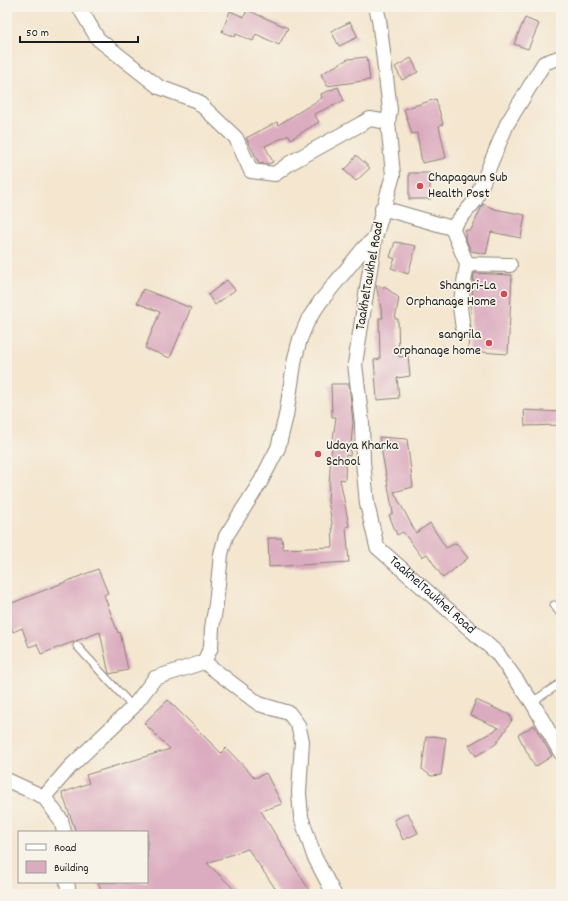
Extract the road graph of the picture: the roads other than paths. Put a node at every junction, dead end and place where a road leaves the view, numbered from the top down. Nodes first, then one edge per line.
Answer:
1 (79, 7) edge
2 (376, 7) edge
3 (561, 57) edge
4 (388, 122) junction
5 (382, 208) junction
6 (452, 228) junction
7 (375, 238) junction
8 (467, 264) junction
9 (510, 265) dead end
10 (463, 329) dead end
11 (554, 605) dead end
12 (561, 615) edge
13 (77, 646) dead end
14 (204, 662) junction
15 (561, 683) edge
16 (532, 702) junction
17 (133, 707) junction
18 (561, 754) edge
19 (7, 780) edge
20 (44, 797) junction
21 (64, 831) edge
22 (67, 883) edge
23 (69, 894) edge
24 (334, 894) edge

1 - 4 street
2 - 4 street, TaakhelTaukhel Road
3 - 6 street
4 - 5 street, TaakhelTaukhel Road
5 - 6 street
5 - 7 street, TaakhelTaukhel Road
6 - 8 street
7 - 14 street
7 - 16 street, TaakhelTaukhel Road
8 - 9 street
8 - 10 street
11 - 12 lane
13 - 17 lane
14 - 17 street
14 - 24 street
15 - 16 lane
16 - 18 street, TaakhelTaukhel Road
17 - 20 street
19 - 20 street
20 - 21 street
22 - 23 street

